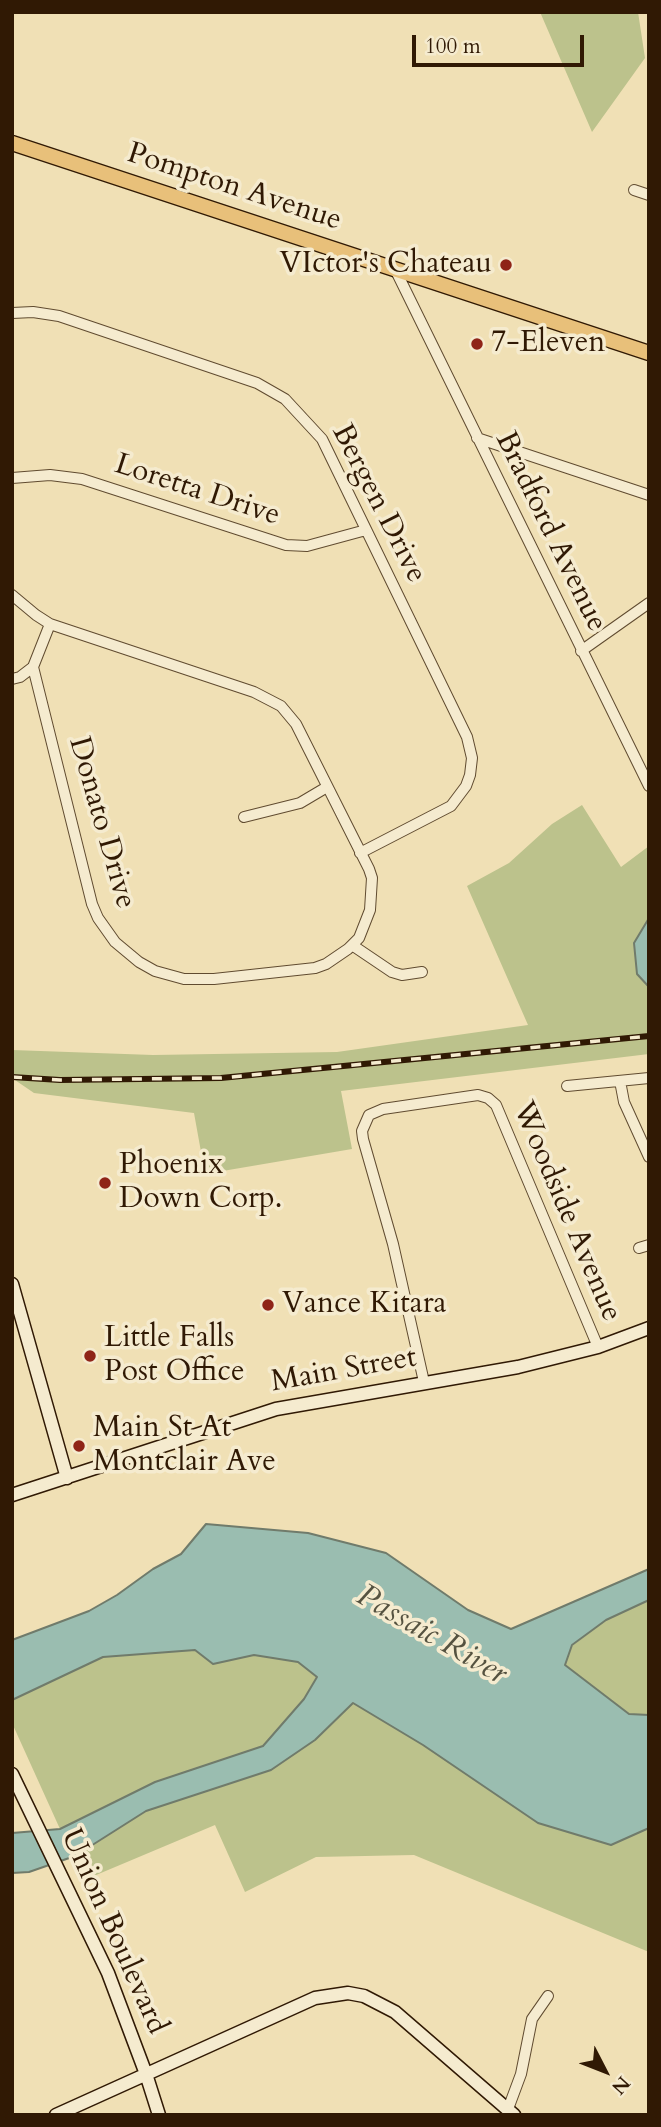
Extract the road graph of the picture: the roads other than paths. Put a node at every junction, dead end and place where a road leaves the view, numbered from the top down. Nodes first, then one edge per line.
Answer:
1 (12, 143) edge
2 (634, 190) dead end
3 (649, 195) edge
4 (395, 270) junction
5 (12, 313) edge
6 (649, 353) edge
7 (477, 438) junction
8 (12, 478) edge
9 (649, 495) edge
10 (366, 530) junction
11 (12, 595) edge
12 (649, 603) edge
13 (51, 624) junction
14 (581, 652) junction
15 (33, 667) junction
16 (12, 679) edge
17 (645, 769) edge
18 (649, 786) edge
19 (327, 787) junction
20 (244, 817) dead end
21 (360, 853) junction
22 (352, 945) junction
23 (422, 972) dead end
24 (649, 1078) edge
25 (620, 1081) junction
26 (567, 1086) dead end
27 (649, 1157) edge
28 (12, 1284) edge
29 (649, 1328) edge
30 (598, 1347) junction
31 (424, 1382) junction
32 (67, 1478) junction
33 (12, 1495) edge
34 (12, 1774) edge
35 (548, 1996) dead end
36 (146, 2074) junction
37 (511, 2112) edge
38 (56, 2115) edge
39 (159, 2115) edge

1 - 4 main road, Pompton Avenue
2 - 3 street
4 - 6 main road, Pompton Avenue
4 - 7 street, Bradford Avenue
5 - 10 street, Bergen Drive
7 - 9 street
7 - 14 street, Bradford Avenue
8 - 10 street, Loretta Drive
10 - 21 street, Bergen Drive
11 - 13 street, Donato Drive
12 - 14 street
13 - 15 street
13 - 19 street, Donato Drive
14 - 17 street, Bradford Avenue
15 - 16 street
15 - 22 street, Donato Drive
17 - 18 street, Bradford Avenue
19 - 20 street
19 - 21 street, Donato Drive
21 - 22 street, Donato Drive
22 - 23 street
24 - 25 street
25 - 26 street
25 - 27 street
28 - 32 main road
29 - 30 main road, Main Street
30 - 31 main road, Main Street
30 - 31 street, Woodside Avenue
31 - 32 main road, Main Street
32 - 33 main road, Main Street
34 - 36 main road, Union Boulevard
35 - 37 street
36 - 37 main road
36 - 38 main road
36 - 39 main road, Union Boulevard

